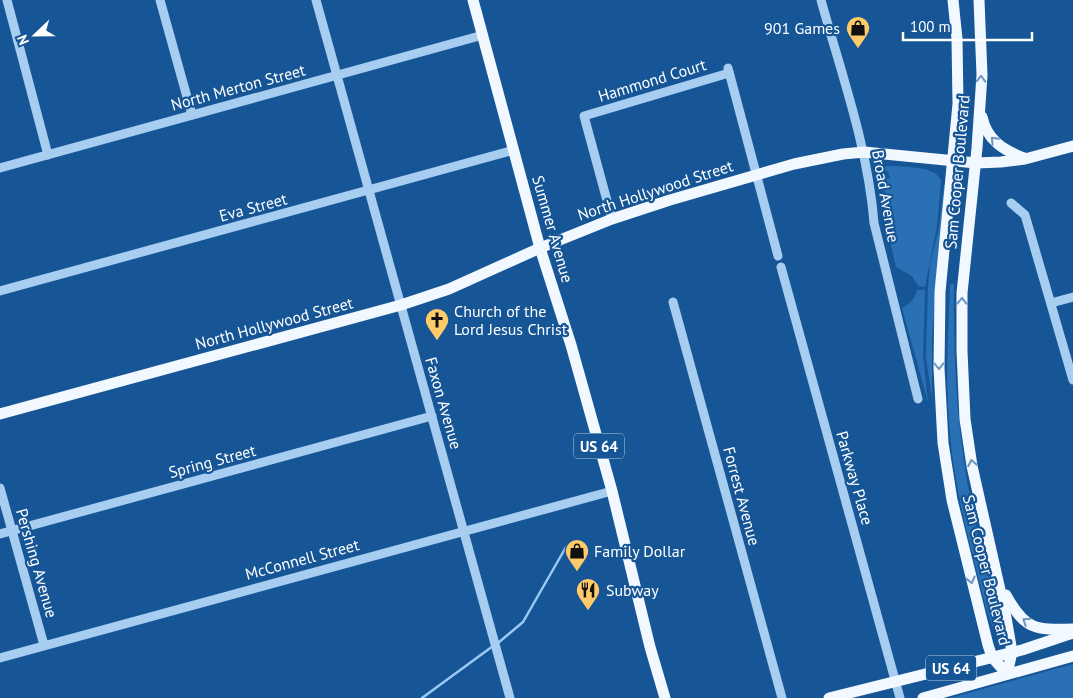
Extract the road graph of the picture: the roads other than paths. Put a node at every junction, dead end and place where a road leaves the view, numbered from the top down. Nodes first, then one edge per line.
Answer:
1 (7, 0) edge
2 (160, 0) edge
3 (316, 0) edge
4 (473, 0) edge
5 (821, 0) edge
6 (953, 0) edge
7 (979, 0) edge
8 (483, 35) junction
9 (338, 75) junction
10 (980, 108) junction
11 (192, 115) junction
12 (1073, 146) edge
13 (514, 150) junction
14 (864, 152) junction
15 (48, 155) junction
16 (1025, 159) junction
17 (952, 161) junction
18 (976, 163) junction
19 (0, 168) edge
20 (757, 174) junction
21 (368, 191) junction
22 (1011, 203) dead end
23 (612, 219) junction
24 (540, 248) junction
25 (778, 256) dead end
26 (780, 267) dead end
27 (0, 291) edge
28 (1073, 297) edge
29 (673, 302) dead end
30 (1051, 303) junction
31 (401, 305) junction
32 (1073, 380) edge
33 (918, 399) dead end
34 (0, 414) edge
35 (432, 416) junction
36 (0, 488) edge
37 (612, 491) junction
38 (12, 531) junction
39 (464, 531) junction
40 (0, 534) edge
41 (997, 579) junction
42 (1073, 629) edge
43 (1073, 634) edge
44 (44, 645) junction
45 (1012, 652) junction
46 (1073, 656) edge
47 (992, 657) junction
48 (0, 658) edge
49 (1007, 674) junction
50 (896, 682) junction
51 (510, 698) edge
52 (665, 698) edge
53 (782, 698) edge
54 (829, 698) edge
55 (900, 698) edge
56 (923, 698) edge

1 - 15 street
2 - 11 street
3 - 9 street, Faxon Avenue
4 - 8 main road, Summer Avenue / US 64
5 - 14 street, Broad Avenue
6 - 17 main road, Sam Cooper Boulevard
10 -> 7 main road, Sam Cooper Boulevard
8 - 9 street, North Merton Street
8 - 13 main road, Summer Avenue / US 64
9 - 11 street, North Merton Street
9 - 21 street, Faxon Avenue
16 -> 10 main road
10 - 18 main road, Sam Cooper Boulevard
11 - 15 street, North Merton Street
12 - 16 main road, North Hollywood Street
13 - 21 street, Eva Street
13 - 24 main road, Summer Avenue / US 64
14 - 17 main road, North Hollywood Street
14 - 20 main road, North Hollywood Street
14 - 33 street, Broad Avenue
15 - 19 street, North Merton Street
16 - 18 main road, North Hollywood Street
17 - 18 main road, North Hollywood Street
17 -> 47 main road, Sam Cooper Boulevard
41 -> 18 main road, Sam Cooper Boulevard
20 - 23 main road, North Hollywood Street
20 - 23 street, Hammond Court
20 - 25 street
21 - 27 street, Eva Street
21 - 31 street, Faxon Avenue
22 - 30 street
23 - 24 main road, North Hollywood Street
24 - 31 main road, North Hollywood Street
24 - 37 main road, Summer Avenue / US 64
26 - 50 street, Parkway Place
28 - 30 street
29 - 53 street, Forrest Avenue
30 - 32 street
31 - 34 main road, North Hollywood Street
31 - 35 street, Faxon Avenue
35 - 38 street, Spring Street
35 - 39 street, Faxon Avenue
36 - 38 street, Pershing Avenue
37 - 39 street, McConnell Street
37 - 52 main road, Summer Avenue / US 64
38 - 40 street, Spring Street
38 - 44 street, Pershing Avenue
39 - 44 street, McConnell Street
39 - 51 street, Faxon Avenue
42 -> 41 main road
41 - 45 main road, Sam Cooper Boulevard
43 - 45 main road, US 64
44 - 48 street, McConnell Street
45 - 47 main road, US 64
45 - 49 main road, Sam Cooper Boulevard
46 - 49 main road, US 64
47 - 49 main road, Sam Cooper Boulevard
47 - 50 main road, US 64
49 - 56 main road, US 64
50 - 54 main road, US 64
50 - 55 street, Parkway Place

